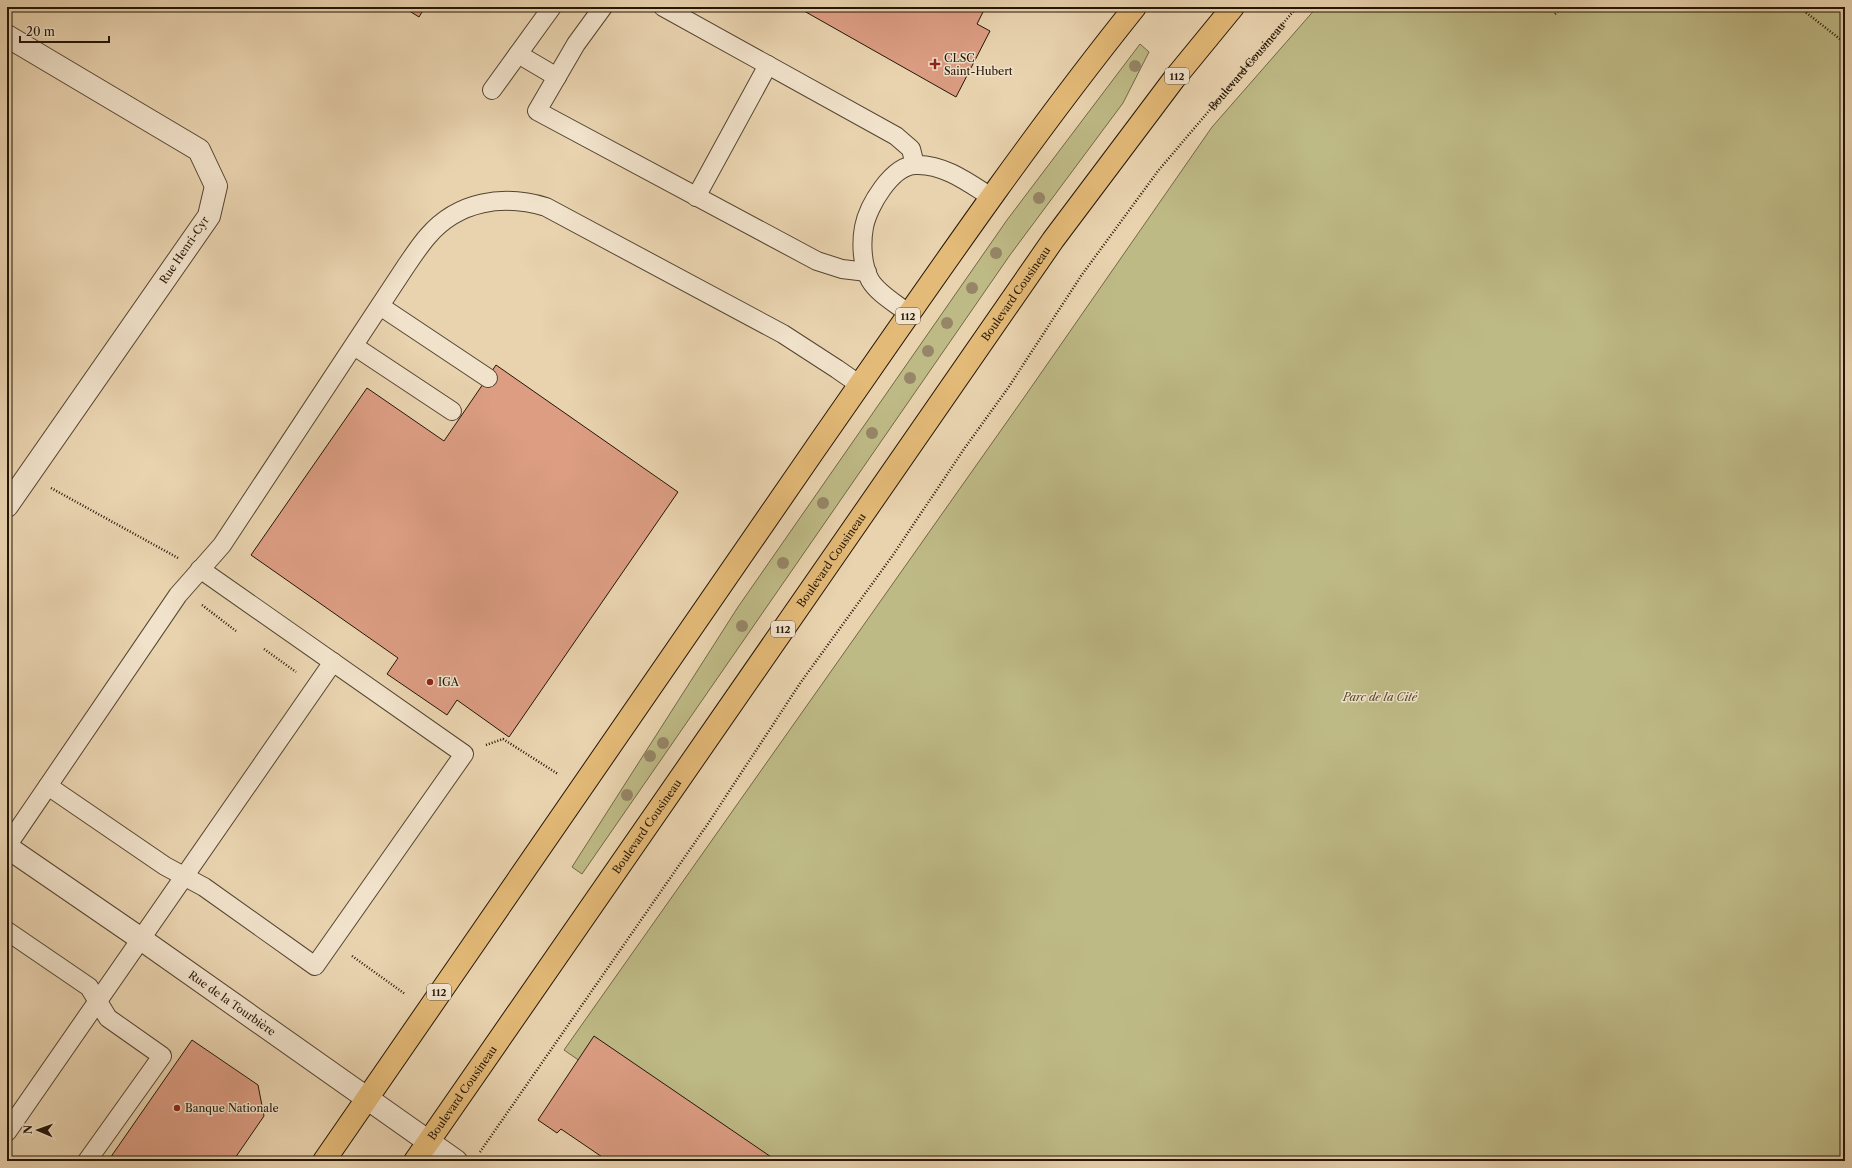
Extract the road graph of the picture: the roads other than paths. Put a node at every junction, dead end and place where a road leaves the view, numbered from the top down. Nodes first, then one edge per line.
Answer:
1 (552, 7) edge
2 (663, 7) edge
3 (1233, 7) edge
4 (596, 9) edge
5 (1130, 9) edge
6 (7, 36) edge
7 (518, 54) junction
8 (768, 65) junction
9 (557, 77) junction
10 (492, 90) dead end
11 (915, 165) junction
12 (696, 196) junction
13 (990, 197) junction
14 (867, 272) junction
15 (380, 306) junction
16 (909, 314) junction
17 (354, 346) junction
18 (488, 378) dead end
19 (860, 385) junction
20 (452, 411) dead end
21 (7, 506) edge
22 (200, 569) junction
23 (333, 662) junction
24 (48, 786) junction
25 (7, 847) edge
26 (184, 877) junction
27 (7, 931) edge
28 (141, 939) junction
29 (98, 1002) junction
30 (367, 1098) junction
31 (7, 1132) edge
32 (429, 1141) junction
33 (87, 1161) edge
34 (324, 1161) edge
35 (415, 1161) edge
36 (456, 1161) edge

1 - 7 lane
2 - 8 lane
3 - 32 main road, Boulevard Cousineau / 112
4 - 9 lane
5 - 13 main road, 112
6 - 21 street, Rue Henri-Cyr
7 - 9 lane
7 - 10 lane
8 - 11 lane
8 - 12 lane
9 - 12 lane
11 - 13 lane
11 - 14 lane
12 - 14 lane
13 - 16 main road, 112
14 - 16 lane
15 - 17 lane
15 - 18 lane
15 - 19 lane
16 - 19 main road, 112
17 - 20 lane
17 - 22 lane
19 - 30 main road, 112
22 - 23 lane
22 - 24 lane
23 - 26 lane
23 - 26 lane
24 - 25 lane
24 - 26 lane
25 - 28 street, Rue de la Tourbière
26 - 28 lane
27 - 29 lane
28 - 29 lane
28 - 30 street, Rue de la Tourbière
29 - 31 lane
29 - 33 lane
30 - 32 street, Rue de la Tourbière
30 - 34 main road, 112
32 - 35 main road, Boulevard Cousineau / 112
32 - 36 street, Rue de la Tourbière

